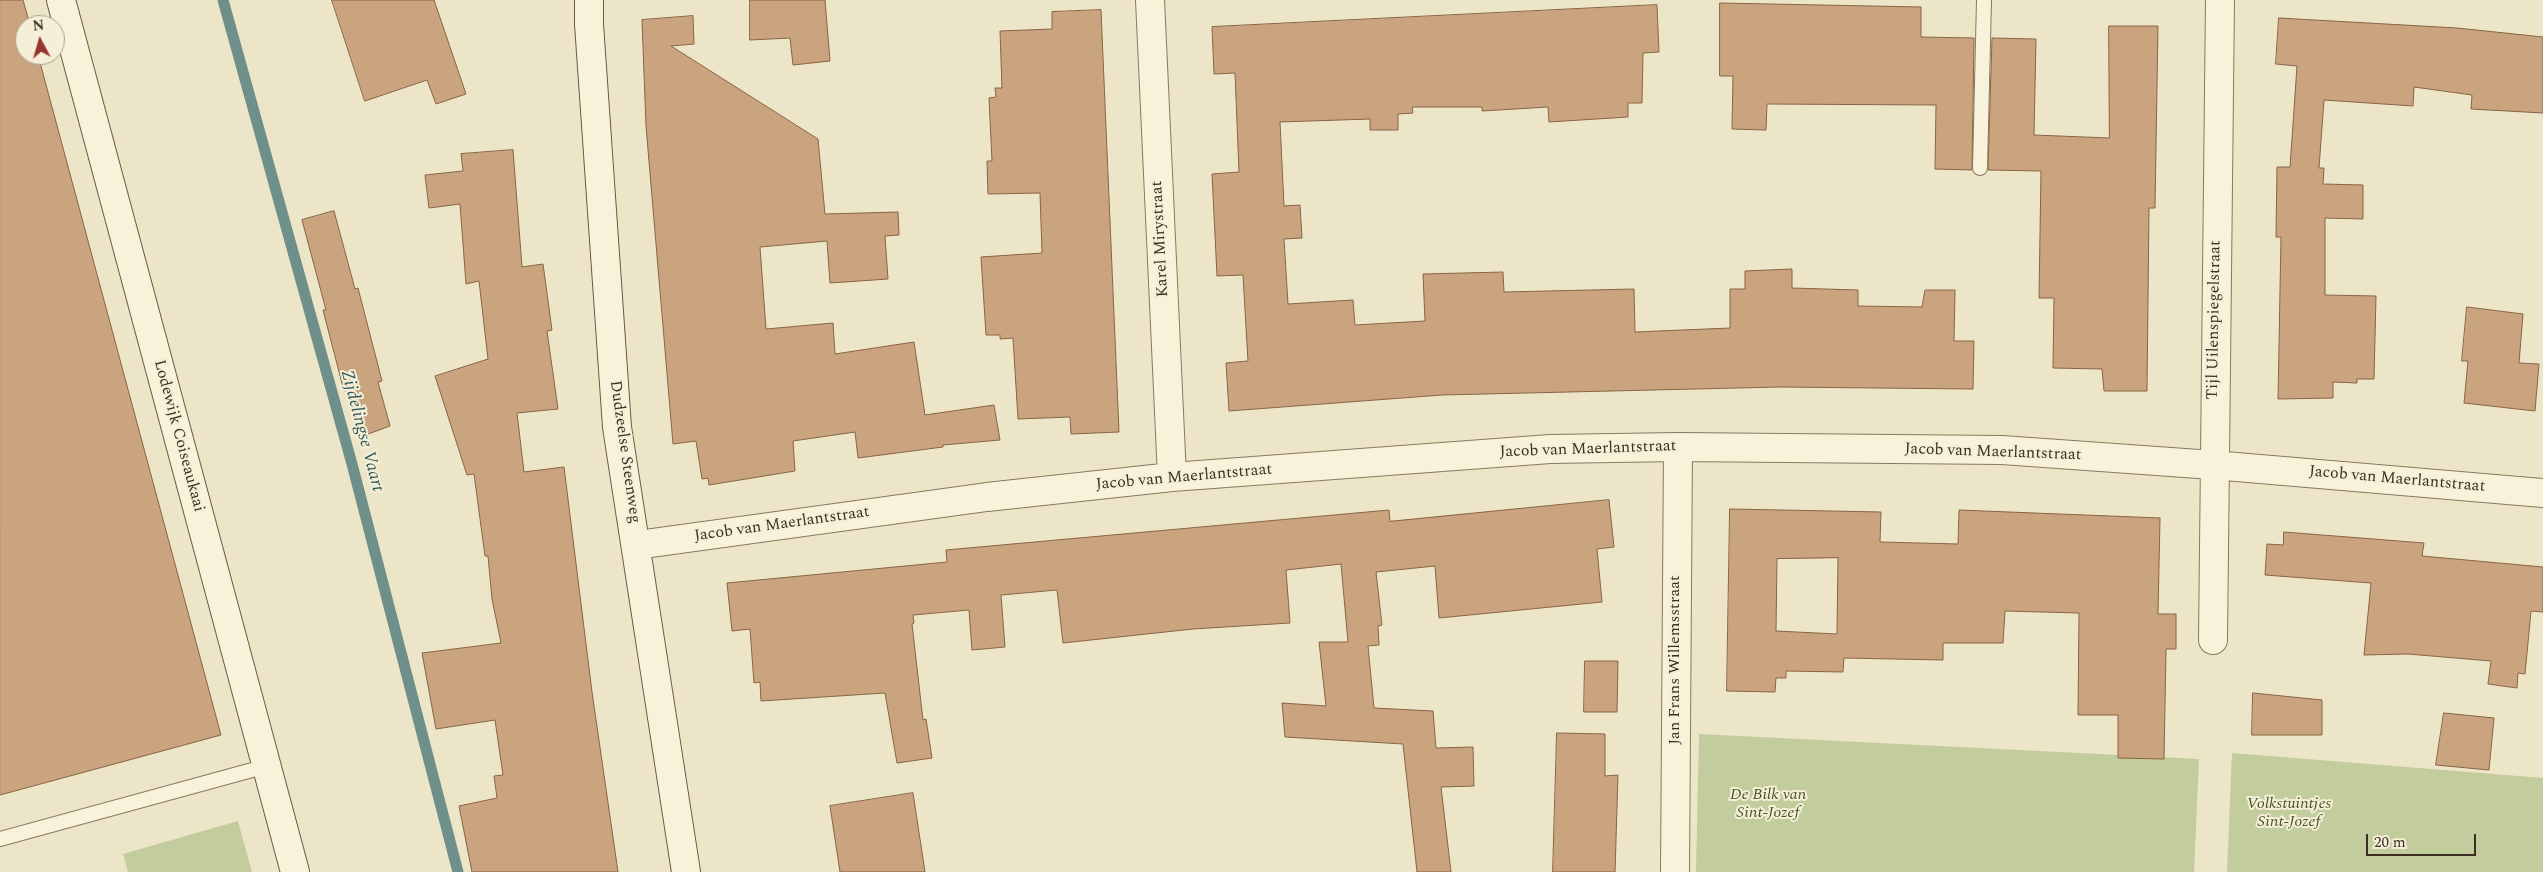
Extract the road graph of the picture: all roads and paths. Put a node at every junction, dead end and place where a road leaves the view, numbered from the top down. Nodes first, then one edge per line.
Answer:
1 (61, 0) edge
2 (589, 0) edge
3 (1150, 0) edge
4 (1984, 0) edge
5 (2220, 0) edge
6 (1980, 168) dead end
7 (1678, 447) junction
8 (2213, 465) junction
9 (1172, 477) junction
10 (2543, 493) edge
11 (637, 545) junction
12 (2213, 640) dead end
13 (267, 766) junction
14 (0, 838) edge
15 (296, 872) edge
16 (686, 872) edge
17 (1675, 872) edge

1 - 13 street, Lodewijk Coiseaukaai
2 - 11 street, Dudzeelse Steenweg
3 - 9 street, Karel Mirystraat
4 - 6 lane
5 - 8 street, Tijl Uilenspiegelstraat
7 - 8 street, Jacob van Maerlantstraat
7 - 9 street, Jacob van Maerlantstraat
7 - 17 street, Jan Frans Willemsstraat
8 - 10 street, Jacob van Maerlantstraat
8 - 12 street, Tijl Uilenspiegelstraat
9 - 11 street, Jacob van Maerlantstraat
11 - 16 street, Dudzeelse Steenweg
13 - 14 lane
13 - 15 street, Lodewijk Coiseaukaai

